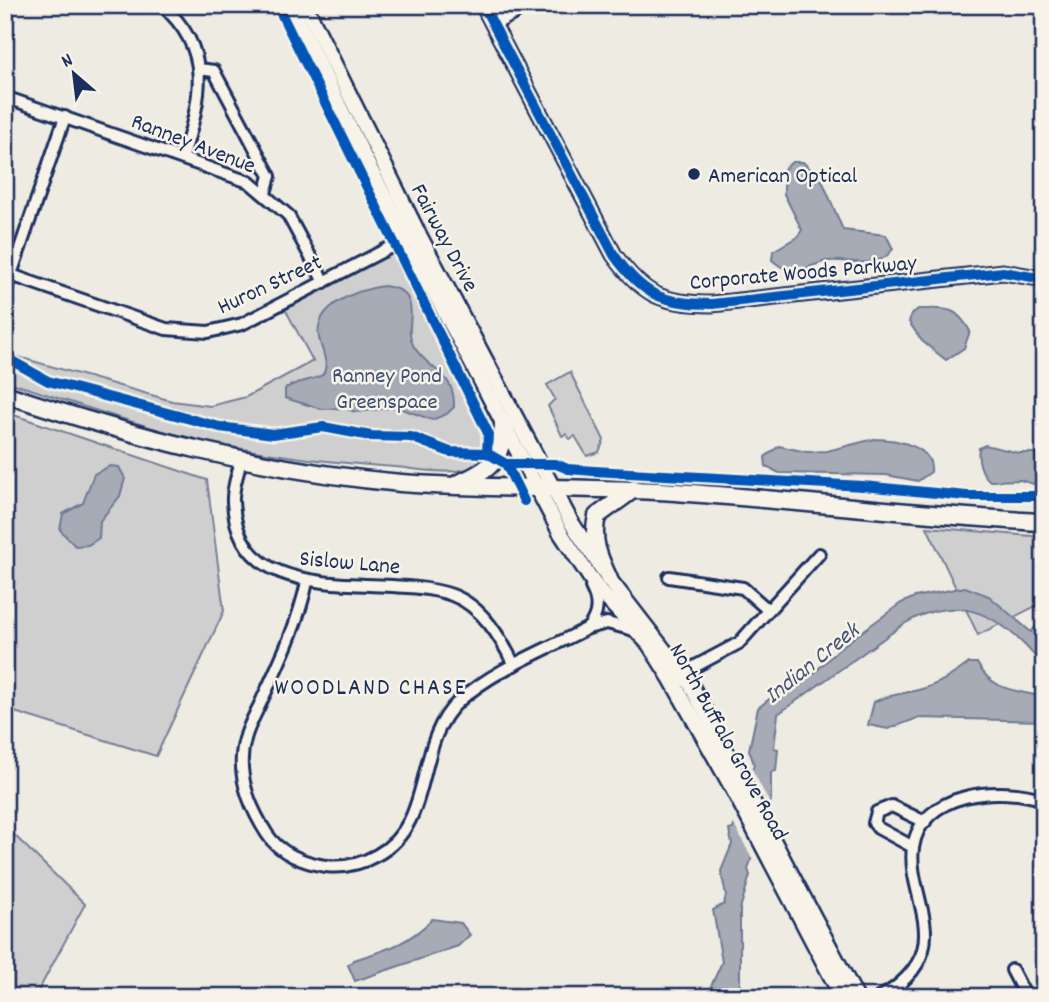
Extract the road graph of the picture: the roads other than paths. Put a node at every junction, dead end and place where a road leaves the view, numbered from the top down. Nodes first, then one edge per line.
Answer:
1 (290, 5) edge
2 (305, 5) edge
3 (483, 5) edge
4 (527, 5) edge
5 (167, 7) edge
6 (493, 23) junction
7 (199, 69) junction
8 (5, 97) edge
9 (65, 117) junction
10 (183, 157) junction
11 (265, 193) junction
12 (412, 236) junction
13 (11, 275) junction
14 (1044, 279) edge
15 (324, 282) junction
16 (5, 292) edge
17 (5, 394) edge
18 (503, 423) junction
19 (241, 460) junction
20 (454, 485) junction
21 (535, 487) junction
22 (552, 487) junction
23 (634, 489) junction
24 (1044, 522) edge
25 (569, 546) junction
26 (820, 554) dead end
27 (669, 577) dead end
28 (609, 579) junction
29 (307, 582) junction
30 (768, 610) junction
31 (588, 628) junction
32 (639, 632) junction
33 (514, 665) junction
34 (677, 676) junction
35 (1044, 800) edge
36 (925, 822) junction
37 (765, 836) junction
38 (913, 847) junction
39 (1012, 970) dead end
40 (842, 997) edge
41 (856, 997) edge
42 (880, 997) edge
43 (1026, 997) edge

1 - 12 main road, Fairway Drive
2 - 12 main road, Fairway Drive
3 - 6 main road, Corporate Woods Parkway
4 - 6 main road
5 - 7 street
6 - 14 main road, Corporate Woods Parkway
7 - 10 street
7 - 11 street
8 - 9 street, Ranney Avenue
9 - 10 street, Ranney Avenue
9 - 13 street
10 - 11 street, Ranney Avenue
11 - 15 street, Ranney Avenue
12 - 15 street, Huron Street
12 - 18 main road, Fairway Drive
12 - 22 main road, Fairway Drive
13 - 15 street, Huron Street
13 - 16 street
17 - 19 main road
18 - 20 main road
18 - 21 main road, Fairway Drive
19 - 20 main road
19 - 29 street, Sislow Lane
20 - 21 main road
21 - 22 main road
21 - 25 main road, North Buffalo Grove Road
22 - 23 main road
22 - 28 main road, North Buffalo Grove Road
23 - 24 main road
23 - 28 main road
25 - 31 street
25 - 32 main road, North Buffalo Grove Road
26 - 30 street
27 - 30 street
28 - 34 main road, North Buffalo Grove Road
29 - 33 street, Sislow Lane
29 - 33 street
30 - 34 street
31 - 32 street
31 - 33 street
32 - 34 main road, North Buffalo Grove Road
34 - 37 main road, North Buffalo Grove Road
35 - 36 street
36 - 38 street
36 - 38 street
37 - 40 main road, North Buffalo Grove Road
37 - 41 main road, North Buffalo Grove Road
38 - 42 street
39 - 43 street

